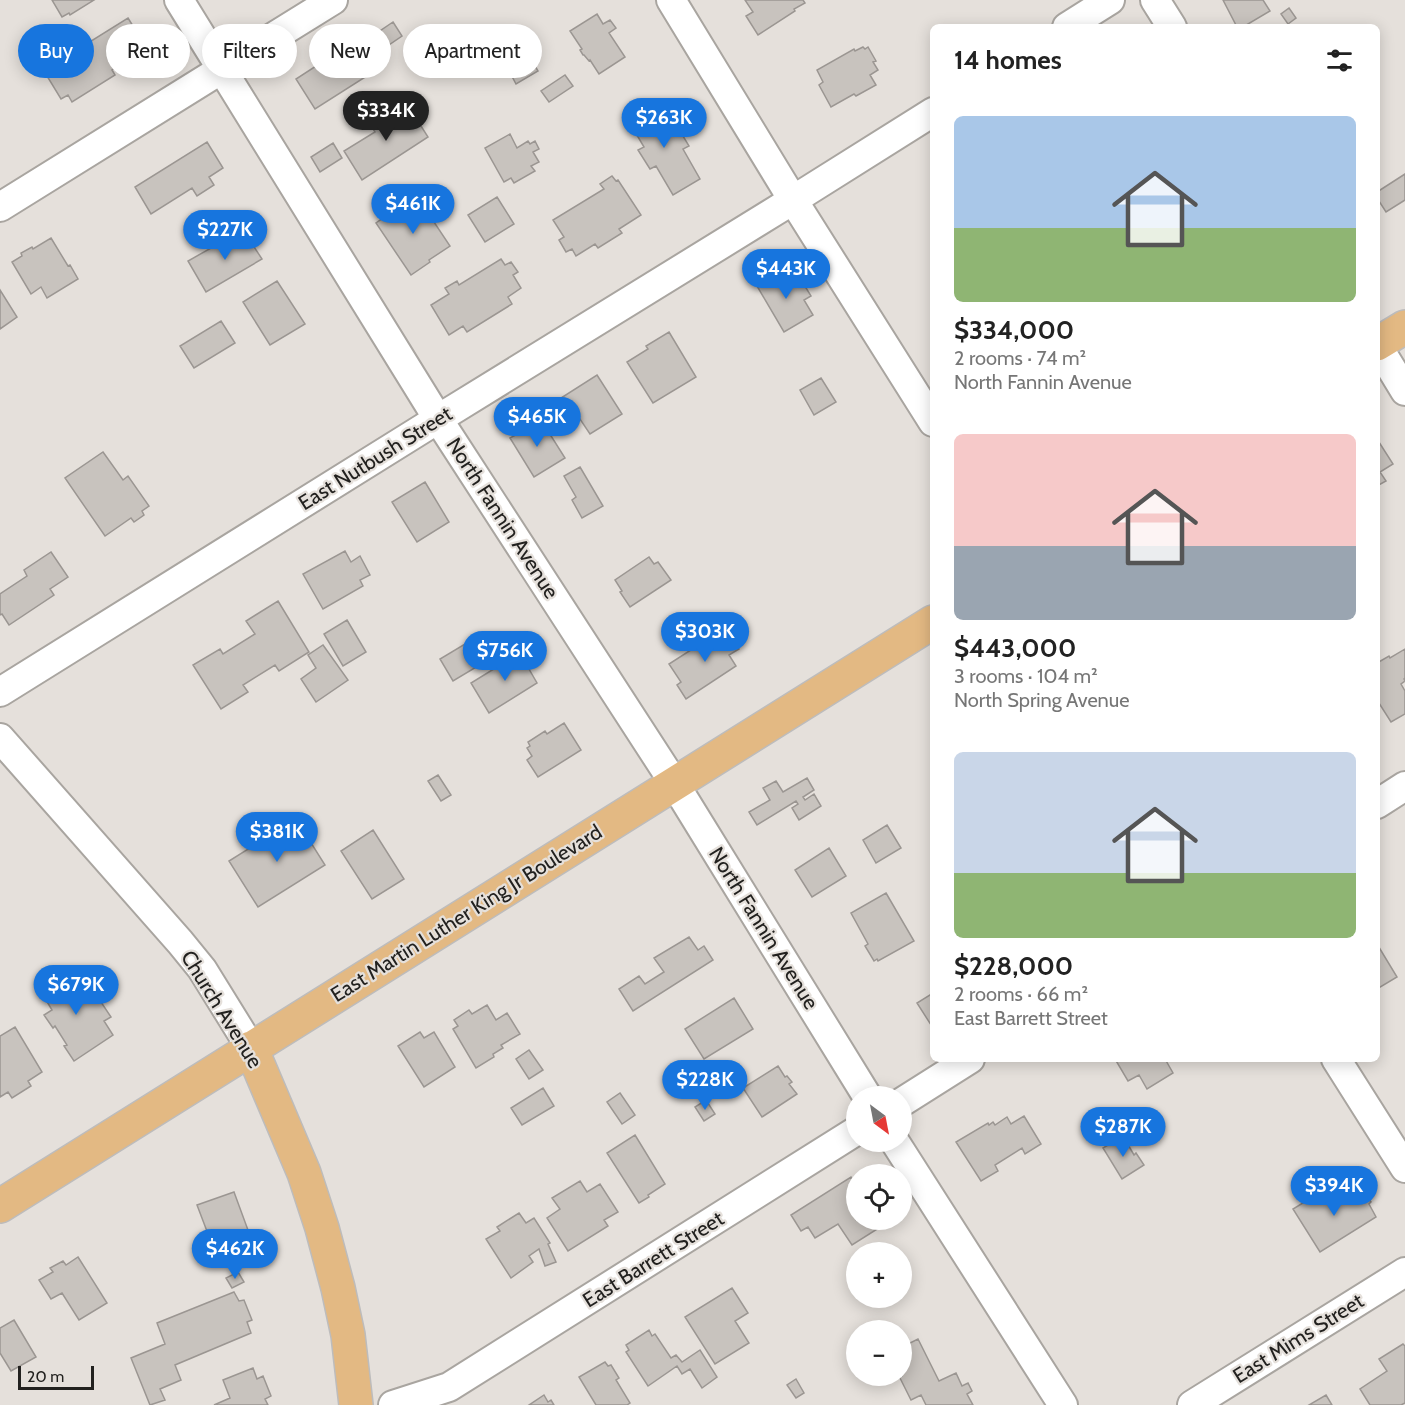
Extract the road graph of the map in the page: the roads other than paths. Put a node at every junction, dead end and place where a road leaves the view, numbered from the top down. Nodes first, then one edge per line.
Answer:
1 (178, 0) edge
2 (333, 0) edge
3 (671, 0) edge
4 (1110, 0) edge
5 (1155, 0) edge
6 (294, 24) edge
7 (1072, 24) edge
8 (1171, 24) edge
9 (202, 37) edge
10 (206, 78) edge
11 (228, 78) edge
12 (930, 114) edge
13 (793, 200) junction
14 (0, 207) edge
15 (1405, 327) edge
16 (1380, 343) edge
17 (1380, 350) edge
18 (1405, 391) edge
19 (930, 417) edge
20 (438, 419) junction
21 (930, 624) edge
22 (0, 692) edge
23 (0, 738) edge
24 (674, 783) junction
25 (1405, 786) edge
26 (1380, 802) edge
27 (251, 1048) junction
28 (965, 1062) edge
29 (1338, 1062) edge
30 (861, 1086) edge
31 (912, 1096) edge
32 (846, 1138) edge
33 (901, 1152) edge
34 (1405, 1168) edge
35 (0, 1206) edge
36 (1405, 1272) edge
37 (454, 1396) edge
38 (356, 1405) edge
39 (393, 1405) edge
40 (1063, 1405) edge
41 (1192, 1405) edge

1 - 9 street, North Fannin Avenue
2 - 6 street
3 - 13 street
4 - 7 street
5 - 8 street
10 - 14 street
11 - 20 street, North Fannin Avenue
12 - 13 street, East Nutbush Street
13 - 19 street
13 - 20 street, East Nutbush Street
15 - 16 main road
17 - 18 street
20 - 22 street, East Nutbush Street
20 - 24 street, North Fannin Avenue
21 - 24 main road, East Martin Luther King Jr Boulevard
23 - 27 street, Church Avenue
24 - 27 main road, East Martin Luther King Jr Boulevard
24 - 30 street, North Fannin Avenue
25 - 26 street
27 - 35 main road, East Martin Luther King Jr Boulevard
27 - 38 main road, Church Avenue
28 - 31 street
29 - 34 street
32 - 37 street, East Barrett Street
33 - 40 street
36 - 41 street, East Mims Street
37 - 39 street, East Barrett Street

